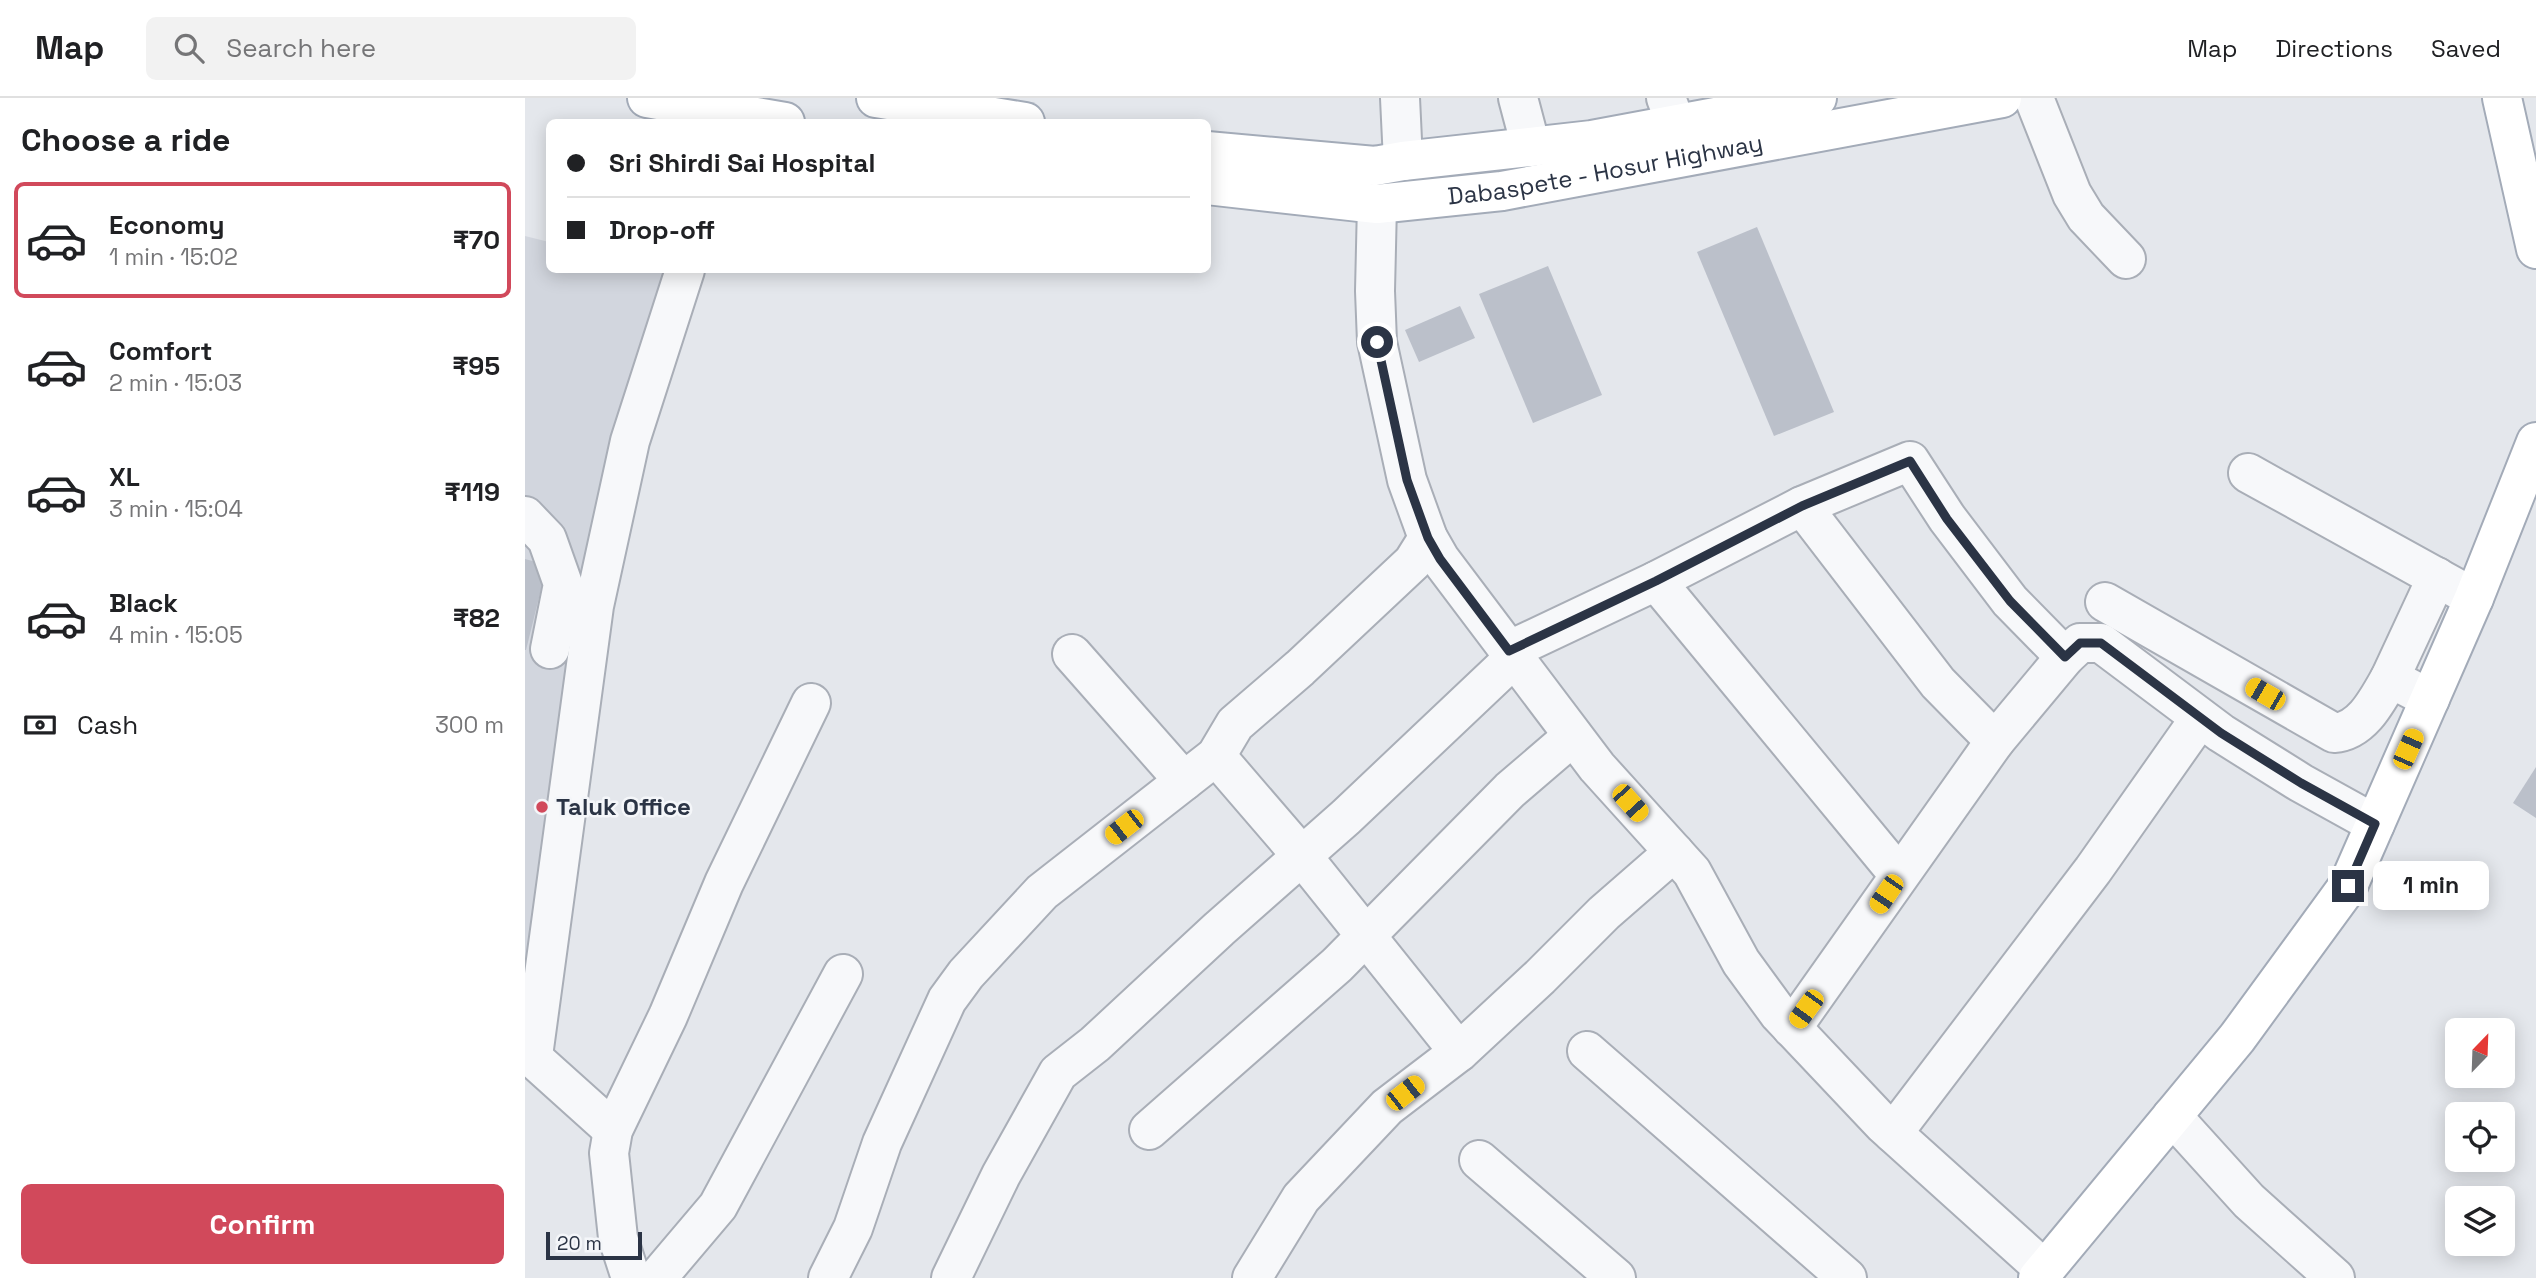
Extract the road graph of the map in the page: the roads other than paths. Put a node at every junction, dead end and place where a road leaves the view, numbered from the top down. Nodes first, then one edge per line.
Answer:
1 (647, 98) edge
2 (876, 98) edge
3 (1401, 98) edge
4 (1518, 98) edge
5 (1817, 98) edge
6 (2002, 98) edge
7 (2034, 98) edge
8 (2502, 98) edge
9 (1671, 111) edge
10 (1009, 113) edge
11 (732, 119) edge
12 (1531, 147) junction
13 (1211, 151) edge
14 (1389, 163) junction
15 (1211, 186) edge
16 (1377, 204) junction
17 (2536, 249) edge
18 (2126, 259) dead end
19 (684, 273) edge
20 (2536, 442) edge
21 (2248, 472) dead end
22 (1802, 506) junction
23 (525, 516) edge
24 (1428, 538) junction
25 (2437, 577) junction
26 (1656, 581) junction
27 (2475, 598) junction
28 (2105, 602) dead end
29 (549, 649) dead end
30 (1073, 654) dead end
31 (1511, 655) junction
32 (2065, 657) junction
33 (2390, 678) junction
34 (2430, 699) junction
35 (811, 703) dead end
36 (2200, 719) junction
37 (1573, 736) junction
38 (1995, 741) junction
39 (1216, 756) junction
40 (1184, 781) junction
41 (2375, 824) junction
42 (1674, 852) junction
43 (1302, 856) junction
44 (1899, 875) junction
45 (1365, 934) junction
46 (843, 974) dead end
47 (1792, 1028) junction
48 (1587, 1051) dead end
49 (1459, 1052) junction
50 (529, 1054) edge
51 (2172, 1116) junction
52 (613, 1130) junction
53 (1149, 1130) dead end
54 (1893, 1133) junction
55 (1479, 1160) dead end
56 (2042, 1274) edge
57 (631, 1278) edge
58 (657, 1278) edge
59 (828, 1278) edge
60 (951, 1278) edge
61 (1252, 1278) edge
62 (1616, 1278) edge
63 (1847, 1278) edge
64 (2335, 1278) edge

1 - 11 main road
2 - 10 main road
3 - 14 street
4 - 12 street
5 - 9 main road, Dabaspete - Hosur Highway
6 - 16 main road, Dabaspete - Hosur Highway
7 - 18 street
8 - 17 main road
9 - 12 main road, Dabaspete - Hosur Highway
12 - 14 main road, Dabaspete - Hosur Highway
13 - 14 main road, Dabaspete - Hosur Highway
14 - 16 main road
15 - 16 main road, Dabaspete - Hosur Highway
16 - 24 street
19 - 50 street
20 - 27 main road
21 - 25 street
22 - 26 street
22 - 32 street
22 - 38 street
23 - 29 street
24 - 31 street
24 - 39 street
25 - 27 street
25 - 33 street
26 - 31 street
26 - 44 street
27 - 34 main road
28 - 33 street
30 - 40 street
31 - 37 street
31 - 43 street
32 - 36 street
32 - 38 street
33 - 34 street
34 - 41 main road
35 - 52 street
36 - 41 street
36 - 54 street
37 - 42 street
37 - 45 street
38 - 44 street
39 - 40 street
39 - 43 street
40 - 59 street
41 - 51 main road
42 - 47 street
42 - 49 street
43 - 45 street
43 - 60 street
44 - 47 street
45 - 49 street
45 - 53 street
46 - 58 street
47 - 54 street
48 - 63 street
49 - 61 street
50 - 52 street
51 - 56 main road
51 - 64 street
52 - 57 street
54 - 56 street
55 - 62 street

